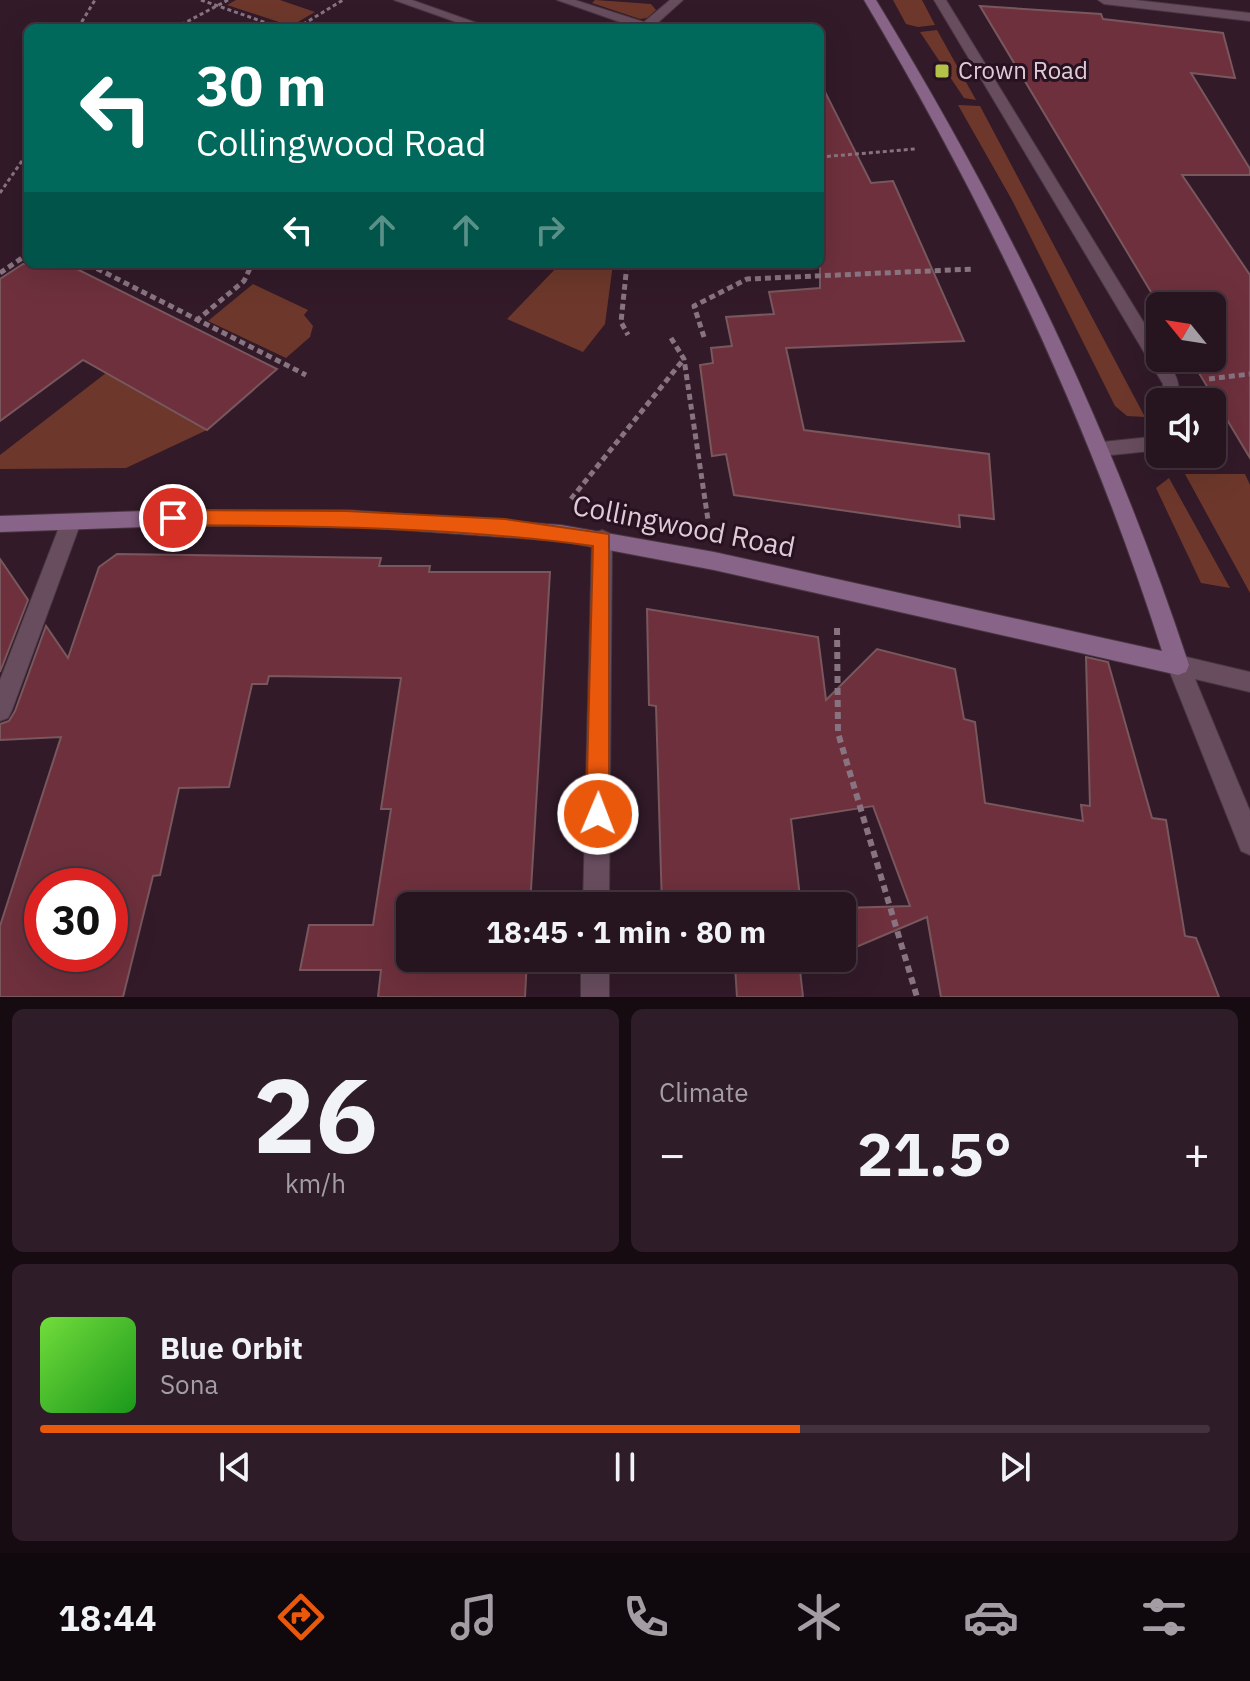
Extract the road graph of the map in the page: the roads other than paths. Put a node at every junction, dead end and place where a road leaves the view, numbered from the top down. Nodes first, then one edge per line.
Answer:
1 (400, 0) edge
2 (563, 0) edge
3 (870, 0) edge
4 (940, 0) edge
5 (1104, 0) edge
6 (672, 1) edge
7 (1182, 4) edge
8 (1250, 17) edge
9 (473, 24) edge
10 (637, 24) edge
11 (649, 24) edge
12 (1171, 388) edge
13 (1146, 444) edge
14 (1102, 449) junction
15 (71, 522) junction
16 (0, 524) edge
17 (602, 539) junction
18 (1178, 665) junction
19 (1250, 682) edge
20 (0, 710) edge
21 (1250, 842) edge
22 (596, 892) edge
23 (595, 972) edge
24 (595, 997) edge

1 - 9 street
2 - 10 street
3 - 14 street
4 - 12 street
5 - 7 street
6 - 11 street
7 - 8 street
13 - 14 street
14 - 18 street
15 - 16 street, Collingwood Road
15 - 17 street, Collingwood Road
15 - 20 street
17 - 18 street, Collingwood Road
17 - 22 street
18 - 19 street, Collingwood Road
18 - 21 street
23 - 24 street

